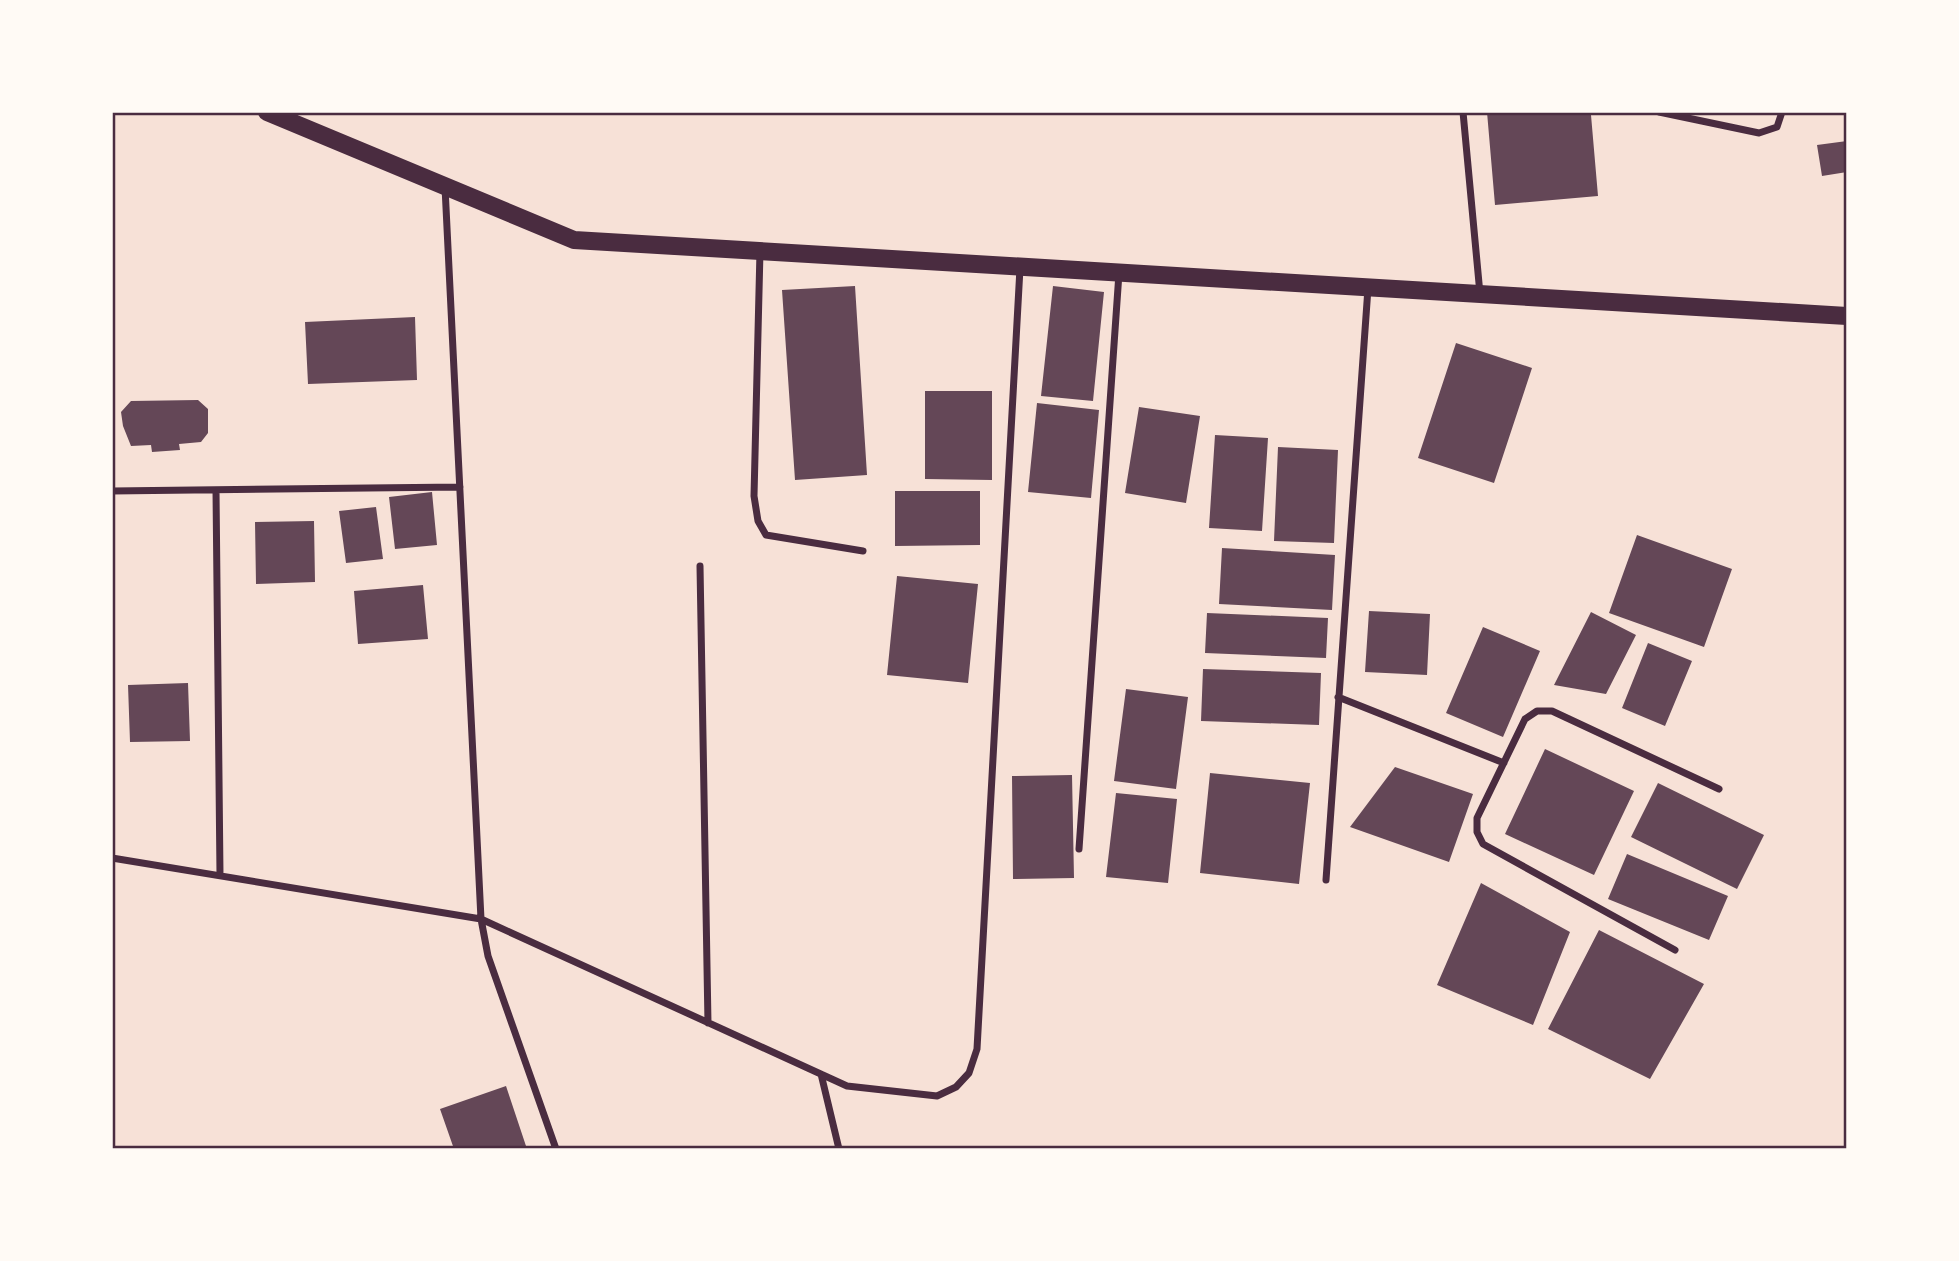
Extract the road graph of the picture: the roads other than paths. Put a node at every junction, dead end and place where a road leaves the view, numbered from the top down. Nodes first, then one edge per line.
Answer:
1 (267, 112) edge
2 (1463, 112) edge
3 (1659, 112) edge
4 (1782, 112) edge
5 (445, 186) junction
6 (760, 251) junction
7 (1020, 267) junction
8 (1119, 273) junction
9 (1368, 288) junction
10 (1480, 294) junction
11 (1847, 316) edge
12 (460, 487) junction
13 (215, 490) junction
14 (112, 491) edge
15 (863, 551) dead end
16 (700, 566) dead end
17 (1338, 697) junction
18 (1504, 763) junction
19 (1719, 789) dead end
20 (1079, 849) dead end
21 (112, 858) edge
22 (220, 875) junction
23 (1326, 880) dead end
24 (481, 919) junction
25 (1675, 950) dead end
26 (708, 1023) junction
27 (821, 1074) junction
28 (556, 1149) edge
29 (839, 1149) edge

1 - 5 main road
2 - 10 street
3 - 4 street
5 - 6 main road
5 - 12 street
6 - 7 main road
6 - 15 street
7 - 8 main road
7 - 27 street
8 - 9 main road
8 - 20 street
9 - 10 main road
9 - 17 street
10 - 11 main road
12 - 13 street
12 - 24 street
13 - 14 street
13 - 22 street
16 - 26 street
17 - 18 street
17 - 23 street
18 - 19 street
18 - 25 street
21 - 22 street
22 - 24 street
24 - 26 street
24 - 28 street
26 - 27 street
27 - 29 street

